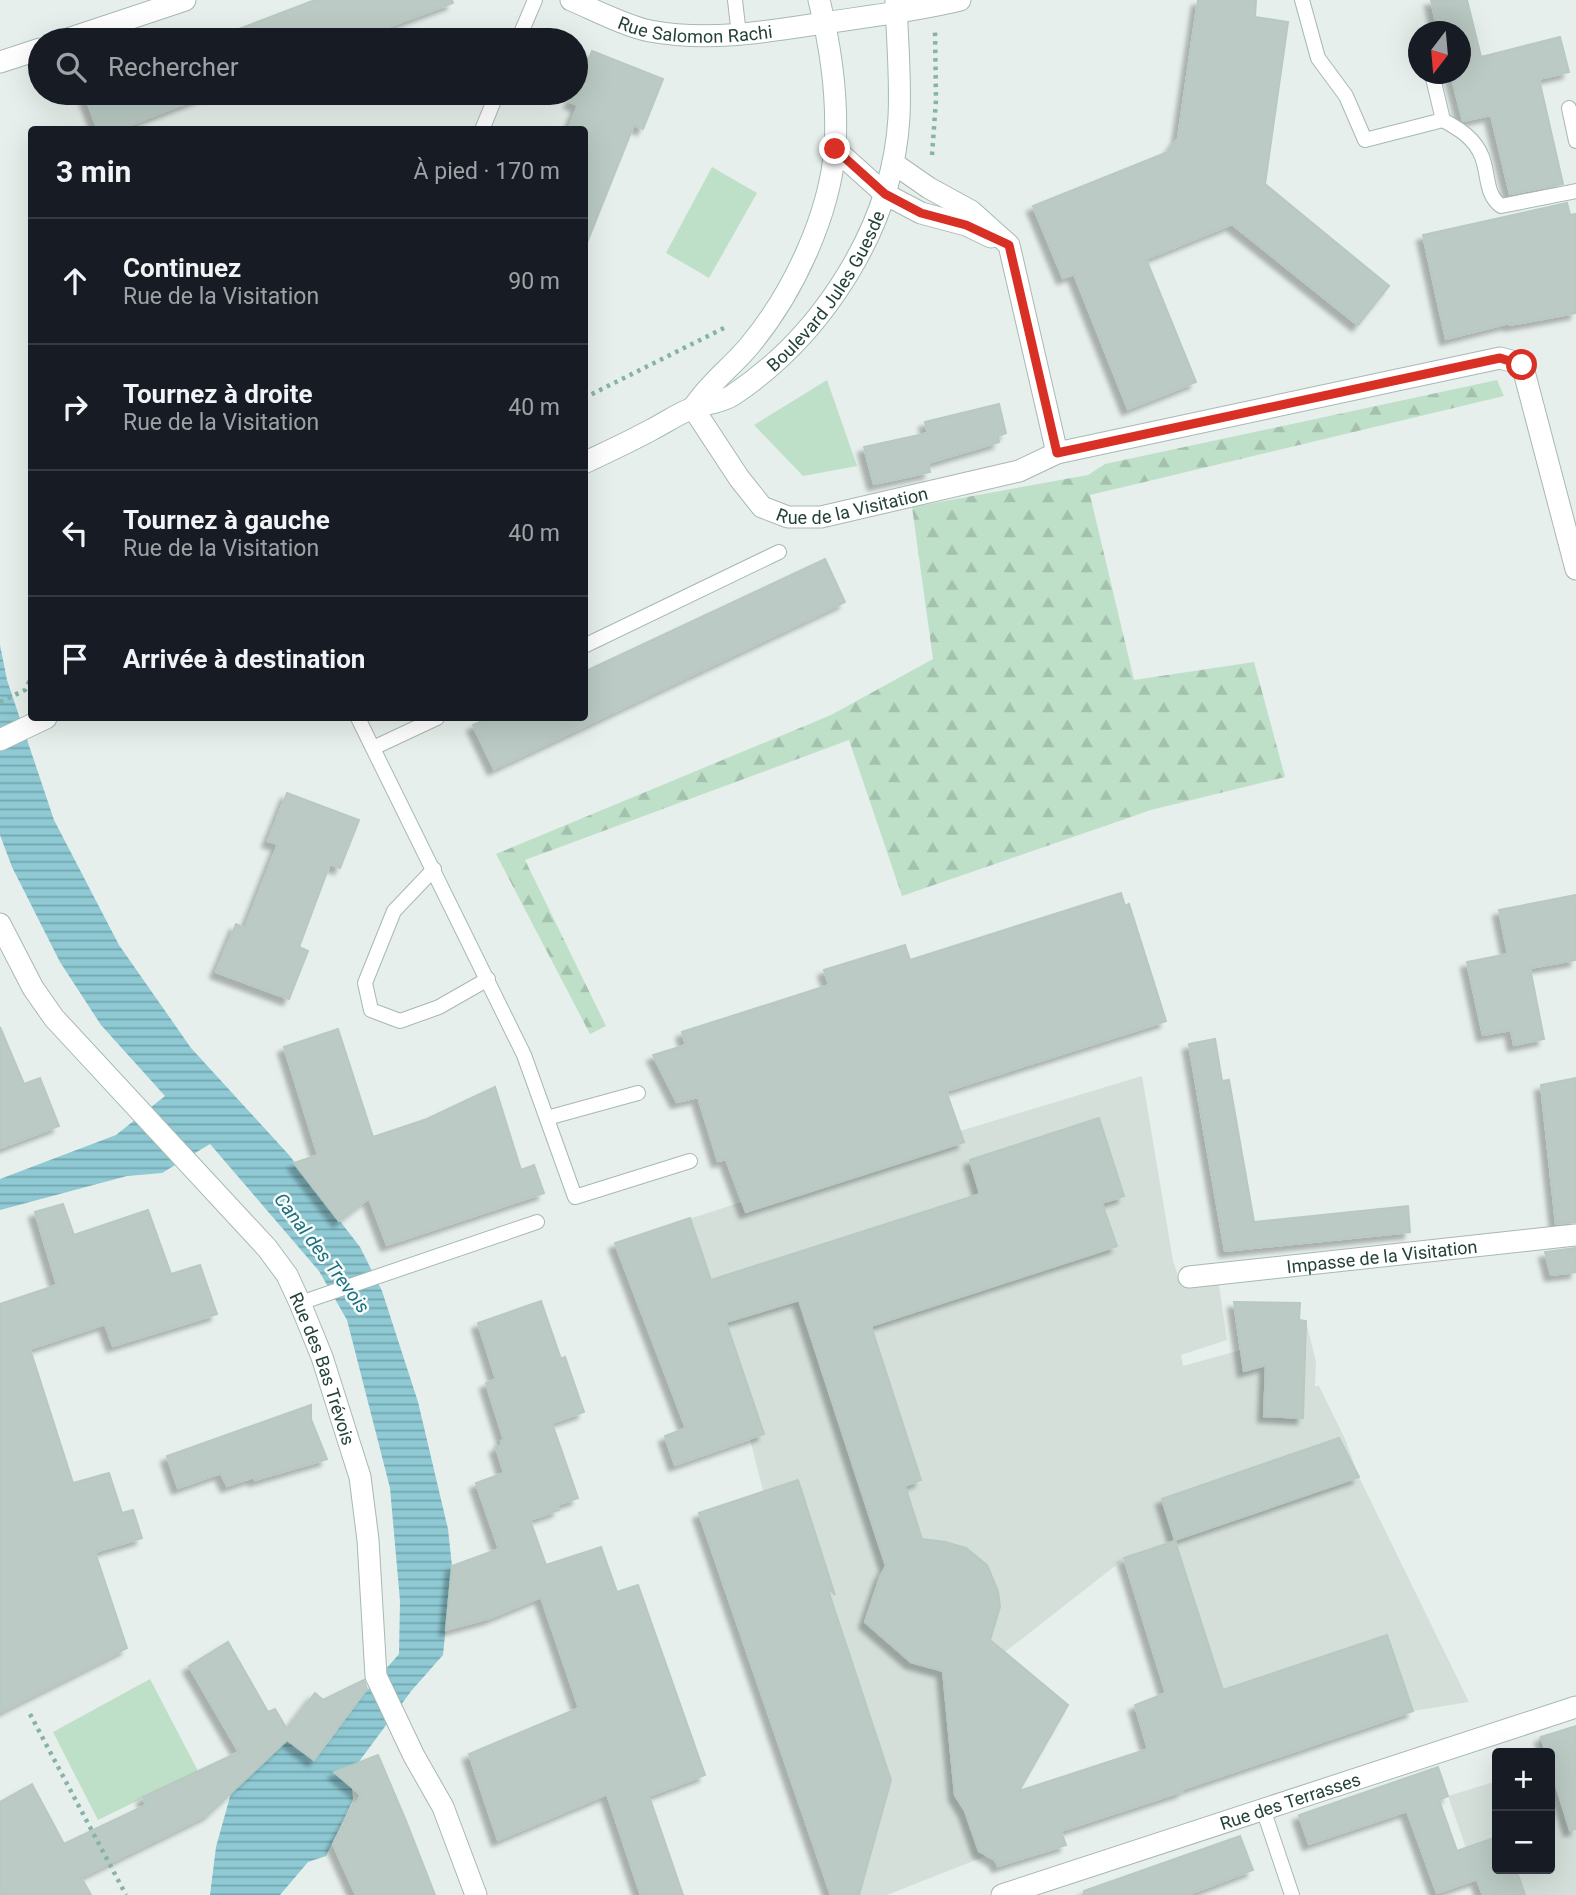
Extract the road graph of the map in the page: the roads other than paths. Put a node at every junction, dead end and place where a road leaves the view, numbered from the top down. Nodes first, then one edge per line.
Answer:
1 (185, 0) edge
2 (535, 0) edge
3 (570, 0) edge
4 (735, 0) edge
5 (819, 0) edge
6 (960, 0) edge
7 (1302, 0) edge
8 (896, 6) edge
9 (825, 23) junction
10 (101, 28) edge
11 (523, 28) edge
12 (739, 35) junction
13 (28, 53) edge
14 (0, 62) edge
15 (1434, 84) edge
16 (492, 105) edge
17 (1569, 108) dead end
18 (1443, 120) junction
19 (484, 126) edge
20 (1576, 141) edge
21 (835, 149) junction
22 (893, 163) junction
23 (1576, 191) edge
24 (885, 194) junction
25 (1009, 245) junction
26 (693, 408) junction
27 (1057, 453) junction
28 (588, 461) edge
29 (779, 552) dead end
30 (1576, 569) edge
31 (588, 644) edge
32 (38, 721) edge
33 (360, 721) edge
34 (431, 721) edge
35 (0, 740) edge
36 (373, 748) junction
37 (434, 869) junction
38 (0, 924) edge
39 (488, 979) junction
40 (638, 1093) dead end
41 (547, 1118) junction
42 (690, 1161) dead end
43 (537, 1222) dead end
44 (1576, 1235) edge
45 (1189, 1277) dead end
46 (300, 1303) junction
47 (1576, 1707) edge
48 (1263, 1810) junction
49 (476, 1895) edge
50 (1002, 1895) edge
51 (1292, 1895) edge

1 - 10 street
2 - 11 lane
3 - 12 street, Rue Salomon Rachi
4 - 12 lane
5 - 9 street, Boulevard Jules Guesde
6 - 8 street, Rue Salomon Rachi
7 - 18 lane
8 - 9 street, Rue Salomon Rachi
8 - 22 street, Boulevard Jules Guesde
9 - 12 street, Rue Salomon Rachi
9 - 21 street, Boulevard Jules Guesde
13 - 14 street
15 - 18 lane
16 - 19 lane
17 - 20 lane
18 - 23 lane
21 - 24 street
21 - 26 street, Boulevard Jules Guesde
22 - 24 street, Boulevard Jules Guesde
22 - 25 street
24 - 25 street
24 - 26 street, Boulevard Jules Guesde
25 - 27 street
26 - 27 street, Rue de la Visitation
26 - 28 street, Boulevard Jules Guesde
27 - 30 street, Rue de la Visitation
29 - 31 lane
32 - 35 street
33 - 36 lane
34 - 36 lane
36 - 37 lane
37 - 39 lane
37 - 39 lane
38 - 46 street, Rue des Bas Trévois
39 - 41 lane
40 - 41 lane
41 - 42 lane
43 - 46 lane
44 - 45 street, Impasse de la Visitation
46 - 49 street, Rue des Bas Trévois
47 - 48 street, Rue des Terrasses
48 - 50 street, Rue des Terrasses
48 - 51 lane

